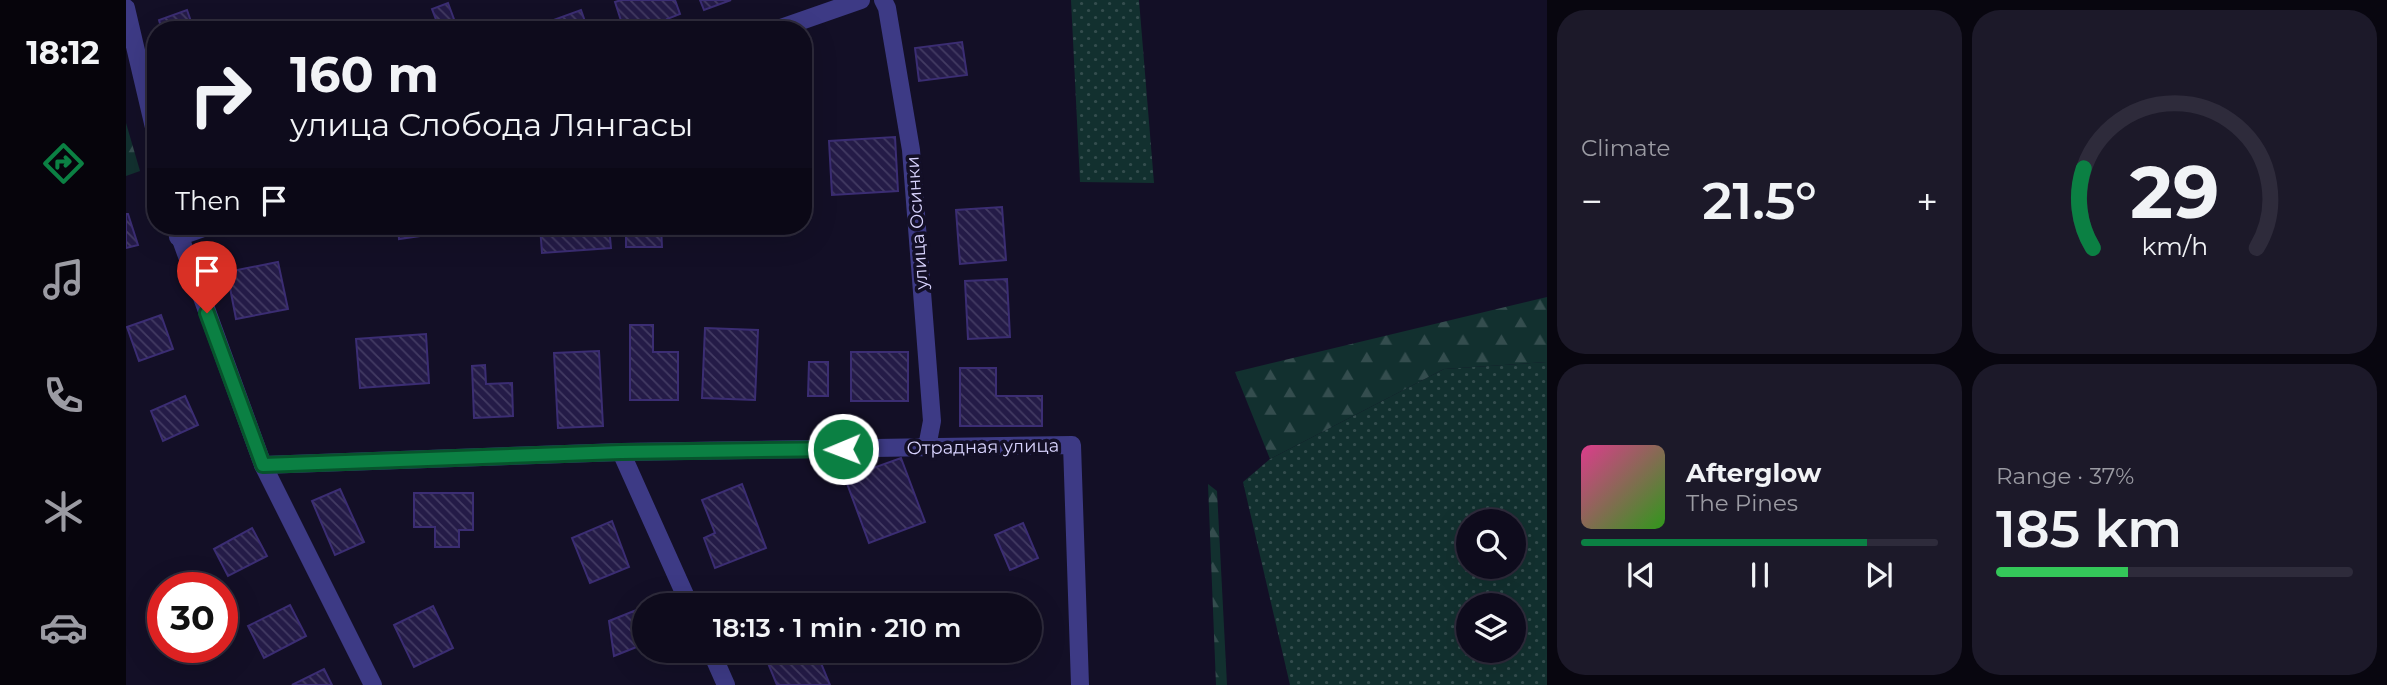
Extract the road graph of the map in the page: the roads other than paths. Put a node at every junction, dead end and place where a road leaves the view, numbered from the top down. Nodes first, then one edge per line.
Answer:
1 (861, 0) edge
2 (883, 0) edge
3 (126, 8) edge
4 (801, 21) edge
5 (132, 57) edge
6 (147, 106) edge
7 (178, 235) edge
8 (927, 447) junction
9 (621, 452) junction
10 (263, 465) junction
11 (684, 593) edge
12 (716, 663) edge
13 (373, 685) edge
14 (726, 685) edge
15 (1080, 685) edge

1 - 4 street
2 - 8 street, улица Осинки
3 - 5 street
5 - 6 street
7 - 10 street
8 - 9 street, Отрадная улица
8 - 15 street, Отрадная улица
9 - 10 street, Отрадная улица
9 - 11 street
10 - 13 street
12 - 14 street

